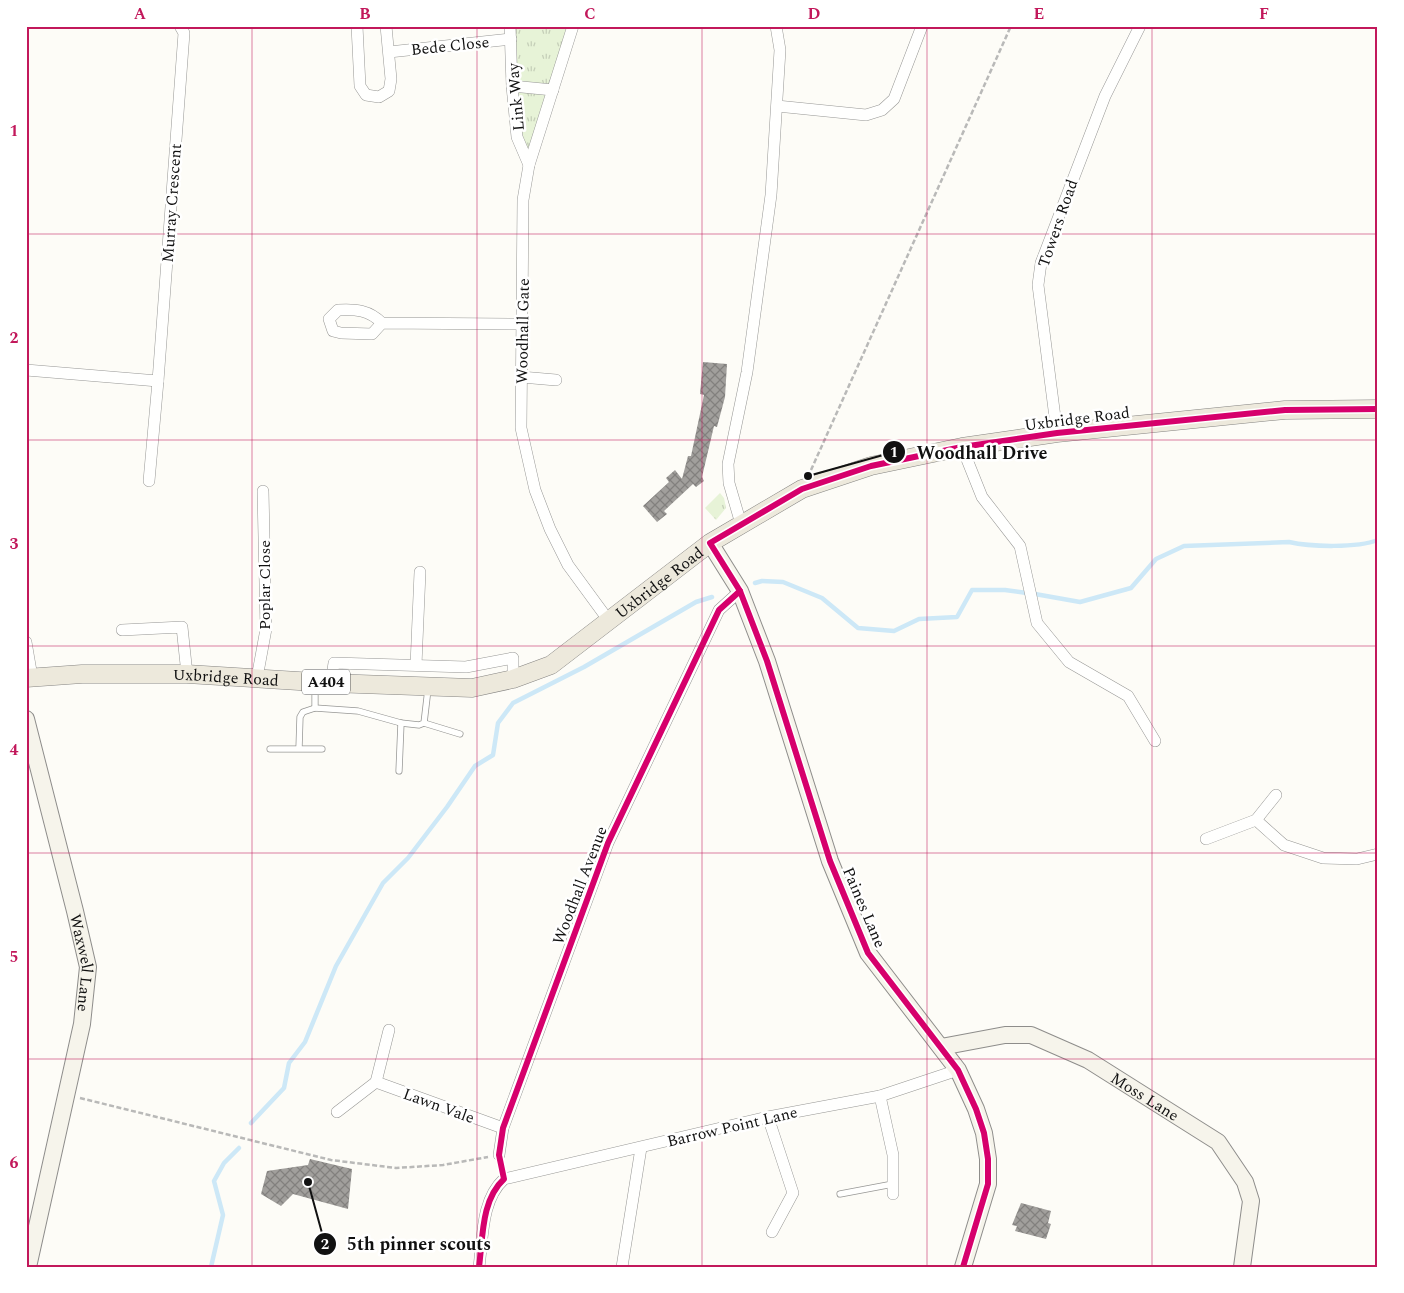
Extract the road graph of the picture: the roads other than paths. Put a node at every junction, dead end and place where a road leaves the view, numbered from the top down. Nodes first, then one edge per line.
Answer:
1 (180, 26) edge
2 (357, 26) edge
3 (386, 26) edge
4 (510, 26) edge
5 (573, 26) edge
6 (776, 26) edge
7 (922, 26) edge
8 (1140, 26) edge
9 (511, 39) junction
10 (389, 52) junction
11 (512, 86) junction
12 (554, 90) junction
13 (777, 106) junction
14 (529, 165) junction
15 (382, 323) dead end
16 (522, 324) junction
17 (26, 370) edge
18 (521, 377) junction
19 (556, 380) dead end
20 (158, 381) junction
21 (1378, 409) edge
22 (1057, 433) junction
23 (962, 447) junction
24 (149, 481) dead end
25 (263, 491) dead end
26 (742, 524) junction
27 (710, 543) junction
28 (420, 572) dead end
29 (740, 591) junction
30 (609, 622) junction
31 (122, 630) dead end
32 (26, 642) edge
33 (416, 665) junction
34 (187, 674) junction
35 (29, 677) edge
36 (257, 678) junction
37 (513, 680) junction
38 (323, 682) junction
39 (428, 687) junction
40 (315, 708) junction
41 (26, 719) edge
42 (401, 723) junction
43 (424, 723) junction
44 (460, 734) dead end
45 (1155, 741) dead end
46 (299, 748) junction
47 (270, 749) dead end
48 (322, 749) dead end
49 (399, 771) dead end
50 (1276, 794) dead end
51 (1256, 820) junction
52 (1206, 839) dead end
53 (1378, 854) edge
54 (389, 1030) dead end
55 (941, 1047) junction
56 (958, 1070) junction
57 (376, 1082) junction
58 (880, 1096) junction
59 (337, 1112) dead end
60 (768, 1117) junction
61 (503, 1128) junction
62 (641, 1148) junction
63 (494, 1156) road end
64 (893, 1189) joint
65 (840, 1194) dead end
66 (772, 1232) dead end
67 (28, 1267) edge
68 (479, 1267) edge
69 (622, 1267) edge
70 (963, 1267) edge
71 (1242, 1267) edge

1 - 20 street, Murray Crescent
2 - 10 street, Bede Close
3 - 10 street, Bede Close
4 - 9 street, Link Way
5 - 12 street, Woodhall Gate
6 - 13 street
7 - 13 street
8 - 22 street, Towers Road
9 - 10 street, Bede Close
9 - 11 street, Link Way
11 - 12 street
11 - 14 street, Link Way
12 - 14 street, Woodhall Gate
13 - 26 street
14 - 16 street, Woodhall Gate
15 - 16 street
16 - 18 street, Woodhall Gate
17 - 20 street
18 - 19 street
18 - 30 street, Woodhall Gate
20 - 24 street, Murray Crescent
21 - 22 main road, Uxbridge Road / A404
22 - 23 main road, Uxbridge Road / A404
23 - 26 main road, Uxbridge Road / A404
23 - 45 street
25 - 36 street, Poplar Close
26 - 27 main road, Uxbridge Road / A404
27 - 29 street, Paines Lane
27 - 30 main road, Uxbridge Road / A404
28 - 33 street
29 - 55 street, Paines Lane
29 - 61 street, Woodhall Avenue
30 - 37 main road, Uxbridge Road / A404
31 - 34 street
32 - 35 street
33 - 37 street
33 - 38 street
34 - 35 main road, Uxbridge Road / A404
34 - 36 main road, Uxbridge Road / A404
36 - 38 main road, Uxbridge Road / A404
37 - 39 main road, Uxbridge Road / A404
38 - 39 main road, Uxbridge Road / A404
38 - 40 lane
39 - 43 lane
40 - 42 lane
40 - 46 lane
41 - 67 street, Waxwell Lane
42 - 43 lane
42 - 49 lane
43 - 44 lane
46 - 47 lane
46 - 48 lane
50 - 51 street
51 - 52 street
51 - 53 street
54 - 57 street
55 - 56 street, Paines Lane
55 - 71 street, Moss Lane
56 - 58 street, Barrow Point Lane
56 - 70 street, Paines Lane
57 - 59 street
57 - 61 street, Lawn Vale
58 - 60 street, Barrow Point Lane
58 - 64 street
60 - 62 street, Barrow Point Lane
60 - 66 street
61 - 63 street, Woodhall Avenue
62 - 68 street, Barrow Point Lane
62 - 69 street
64 - 65 lane

